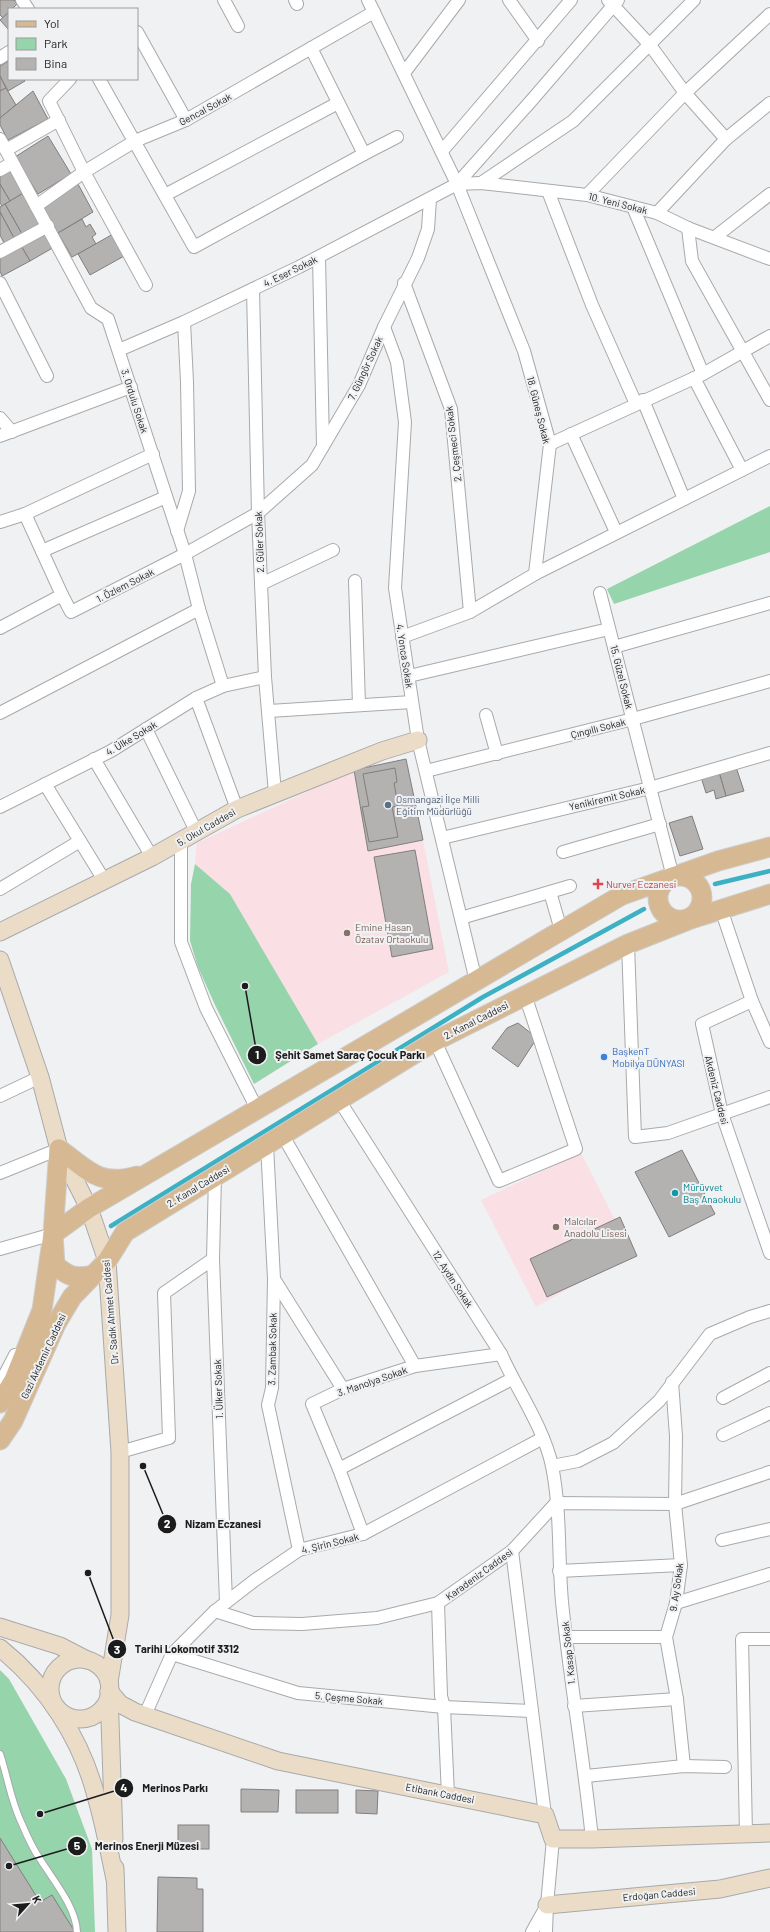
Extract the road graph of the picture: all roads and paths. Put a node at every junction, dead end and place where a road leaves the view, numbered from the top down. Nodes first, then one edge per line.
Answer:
1 (224, 0) edge
2 (368, 0) edge
3 (460, 0) edge
4 (509, 0) edge
5 (571, 0) edge
6 (694, 0) edge
7 (613, 2) edge
8 (374, 12) junction
9 (770, 14) edge
10 (238, 26) dead end
11 (138, 34) edge
12 (538, 41) junction
13 (650, 45) junction
14 (311, 48) junction
15 (404, 73) junction
16 (69, 80) edge
17 (100, 80) edge
18 (685, 93) junction
19 (338, 103) junction
20 (770, 103) edge
21 (59, 120) junction
22 (186, 120) junction
23 (397, 137) dead end
24 (726, 139) junction
25 (135, 141) junction
26 (3, 144) edge
27 (442, 151) junction
28 (364, 154) junction
29 (12, 163) junction
30 (0, 170) edge
31 (84, 172) junction
32 (481, 183) junction
33 (457, 184) junction
34 (548, 191) junction
35 (587, 194) junction
36 (770, 194) edge
37 (165, 195) junction
38 (430, 199) junction
39 (36, 206) junction
40 (633, 208) junction
41 (657, 213) junction
42 (48, 226) junction
43 (688, 228) junction
44 (715, 237) junction
45 (0, 252) edge
46 (319, 257) junction
47 (770, 259) edge
48 (0, 283) edge
49 (404, 283) junction
50 (146, 285) dead end
51 (253, 289) junction
52 (184, 322) junction
53 (384, 327) junction
54 (770, 336) edge
55 (119, 350) junction
56 (744, 352) junction
57 (47, 376) dead end
58 (698, 376) junction
59 (131, 387) junction
60 (770, 400) edge
61 (639, 402) junction
62 (0, 418) edge
63 (12, 432) junction
64 (571, 434) junction
65 (0, 436) edge
66 (550, 444) junction
67 (324, 446) junction
68 (153, 454) junction
69 (770, 456) edge
70 (742, 470) junction
71 (166, 498) junction
72 (684, 499) junction
73 (258, 513) junction
74 (25, 514) junction
75 (0, 522) edge
76 (177, 531) junction
77 (616, 532) junction
78 (333, 550) dead end
79 (42, 551) junction
80 (185, 554) junction
81 (535, 574) junction
82 (354, 581) dead end
83 (261, 584) junction
84 (600, 593) dead end
85 (62, 595) junction
86 (770, 603) edge
87 (199, 609) junction
88 (470, 612) junction
89 (0, 628) edge
90 (609, 629) junction
91 (402, 637) junction
92 (614, 647) junction
93 (408, 676) junction
94 (265, 677) junction
95 (770, 681) edge
96 (223, 686) junction
97 (196, 698) junction
98 (412, 702) junction
99 (359, 705) junction
100 (269, 711) junction
101 (0, 713) edge
102 (486, 715) dead end
103 (633, 719) junction
104 (146, 729) junction
105 (418, 740) junction
106 (770, 753) edge
107 (497, 754) junction
108 (94, 760) junction
109 (426, 771) junction
110 (45, 784) junction
111 (650, 788) junction
112 (275, 793) junction
113 (0, 806) edge
114 (237, 809) junction
115 (660, 824) junction
116 (196, 832) junction
117 (442, 838) junction
118 (80, 841) junction
119 (180, 842) junction
120 (770, 847) edge
121 (563, 852) dead end
122 (152, 857) junction
123 (674, 877) junction
124 (104, 880) junction
125 (570, 886) dead end
126 (0, 889) edge
127 (550, 892) junction
128 (770, 894) edge
129 (721, 909) junction
130 (461, 918) junction
131 (690, 919) junction
132 (561, 930) junction
133 (0, 932) edge
134 (628, 944) junction
135 (0, 960) edge
136 (476, 981) junction
137 (5, 989) edge
138 (526, 995) junction
139 (752, 1001) junction
140 (435, 1041) junction
141 (770, 1042) edge
142 (40, 1077) junction
143 (0, 1096) edge
144 (770, 1097) edge
145 (338, 1100) junction
146 (258, 1109) junction
147 (722, 1114) junction
148 (282, 1134) junction
149 (267, 1145) junction
150 (59, 1149) junction
151 (154, 1171) junction
152 (0, 1173) edge
153 (215, 1176) junction
154 (89, 1208) junction
155 (53, 1234) junction
156 (0, 1249) edge
157 (770, 1252) edge
158 (213, 1259) junction
159 (107, 1261) junction
160 (93, 1275) junction
161 (274, 1279) junction
162 (42, 1310) junction
163 (770, 1311) edge
164 (501, 1354) junction
165 (415, 1366) junction
166 (770, 1372) edge
167 (512, 1380) junction
168 (672, 1382) junction
169 (0, 1384) edge
170 (342, 1389) junction
171 (723, 1398) dead end
172 (0, 1403) edge
173 (770, 1413) edge
174 (723, 1435) dead end
175 (543, 1438) junction
176 (0, 1440) edge
177 (120, 1452) junction
178 (552, 1466) junction
179 (339, 1469) junction
180 (770, 1472) edge
181 (556, 1503) junction
182 (675, 1504) junction
183 (770, 1528) edge
184 (363, 1534) junction
185 (722, 1540) dead end
186 (299, 1550) junction
187 (512, 1551) junction
188 (681, 1565) junction
189 (559, 1571) junction
190 (770, 1574) edge
191 (226, 1602) junction
192 (438, 1603) junction
193 (676, 1603) junction
194 (215, 1611) junction
195 (0, 1627) edge
196 (666, 1636) junction
197 (566, 1637) junction
198 (770, 1639) edge
199 (0, 1648) edge
200 (172, 1654) junction
201 (89, 1661) junction
202 (109, 1687) junction
203 (677, 1699) junction
204 (574, 1706) junction
205 (444, 1707) junction
206 (58, 1710) junction
207 (532, 1711) junction
208 (145, 1715) junction
209 (0, 1754) edge
210 (684, 1766) junction
211 (725, 1767) dead end
212 (586, 1776) junction
213 (448, 1795) junction
214 (545, 1815) junction
215 (770, 1833) edge
216 (746, 1834) junction
217 (553, 1839) junction
218 (592, 1839) junction
219 (770, 1878) edge
220 (115, 1879) junction
221 (547, 1905) junction
222 (77, 1932) edge
223 (117, 1932) edge
224 (532, 1932) edge
225 (546, 1932) edge

1 - 10 street
2 - 8 street, 18. Güneş Sokak
3 - 15 street
4 - 12 street
5 - 12 street
6 - 13 street
7 - 13 street
7 - 33 street
8 - 14 street, Gencal Sokak
8 - 15 street, 18. Güneş Sokak
9 - 18 street
11 - 22 street
12 - 27 street
13 - 18 street
13 - 32 street
14 - 19 street
14 - 22 street, Gencal Sokak
15 - 27 street, 18. Güneş Sokak
16 - 21 street
17 - 25 street
18 - 24 street
18 - 35 street
19 - 28 street
19 - 37 street
20 - 24 street
21 - 26 street
21 - 31 street
22 - 25 street, Gencal Sokak
23 - 28 street
24 - 41 street
25 - 31 street, Gencal Sokak
25 - 37 street
26 - 29 street, 3. Ordulu Sokak
27 - 33 street, 18. Güneş Sokak
28 - 37 street
29 - 30 street
29 - 39 street, 3. Ordulu Sokak
31 - 39 street, Gencal Sokak
31 - 50 street
32 - 33 street, 10. Yeni Sokak
32 - 34 street, 10. Yeni Sokak
33 - 38 street, 4. Eser Sokak
33 - 66 street, 18. Güneş Sokak
34 - 35 street, 10. Yeni Sokak
34 - 61 street
35 - 40 street, 10. Yeni Sokak
36 - 44 street
38 - 46 street, 4. Eser Sokak
38 - 49 street, 7. Güngör Sokak
39 - 42 street, 3. Ordulu Sokak
40 - 41 street, 10. Yeni Sokak
40 - 58 street
41 - 43 street, 10. Yeni Sokak
42 - 45 street
42 - 55 street, 3. Ordulu Sokak
43 - 44 street, 10. Yeni Sokak
43 - 56 street
44 - 47 street, 10. Yeni Sokak
46 - 51 street, 4. Eser Sokak
46 - 67 street
48 - 57 street
49 - 53 street, 7. Güngör Sokak
49 - 88 street, 2. Çeşmeci Sokak
51 - 52 street, 4. Eser Sokak
51 - 73 street, 2. Güler Sokak
52 - 55 street, 4. Eser Sokak
52 - 76 street
53 - 67 street, 7. Güngör Sokak
53 - 91 street, 4. Yonca Sokak
54 - 56 street
55 - 59 street, 3. Ordulu Sokak
56 - 58 street
56 - 60 street
58 - 61 street
58 - 70 street
59 - 63 street
59 - 68 street, 3. Ordulu Sokak
61 - 64 street
61 - 72 street
62 - 63 street
63 - 65 street
64 - 66 street
64 - 77 street
66 - 81 street, 18. Güneş Sokak
67 - 73 street, 7. Güngör Sokak
68 - 71 street, 3. Ordulu Sokak
68 - 74 street
69 - 70 street
70 - 72 street
71 - 76 street, 3. Ordulu Sokak
71 - 79 street
72 - 77 street
73 - 80 street, 1. Özlem Sokak
73 - 83 street, 2. Güler Sokak
74 - 75 street
74 - 79 street
76 - 80 street, 3. Ordulu Sokak
77 - 81 street
78 - 83 street
79 - 85 street
80 - 85 street, 1. Özlem Sokak
80 - 87 street, 3. Ordulu Sokak
81 - 88 street
82 - 99 street
83 - 94 street, 2. Güler Sokak
84 - 90 street, 15. Güzel Sokak
85 - 89 street
86 - 92 street
87 - 96 street, 3. Ordulu Sokak
87 - 101 street
88 - 91 street
90 - 92 street, 15. Güzel Sokak
90 - 93 street
91 - 93 street, 4. Yonca Sokak
92 - 103 street, 15. Güzel Sokak
93 - 98 street, 4. Yonca Sokak
94 - 96 street, 4. Ülke Sokak
94 - 100 street, 2. Güler Sokak
95 - 103 street, Çıngıllı Sokak
96 - 97 street, 4. Ülke Sokak
97 - 104 street, 4. Ülke Sokak
97 - 114 street
98 - 99 street
98 - 105 street, 4. Yonca Sokak
99 - 100 street
100 - 112 street, 2. Güler Sokak
102 - 107 street
103 - 107 street, Çıngıllı Sokak
103 - 111 street, 15. Güzel Sokak
104 - 108 street, 4. Ülke Sokak
104 - 116 street
105 - 109 street, 4. Yonca Sokak
105 - 112 main road, 5. Okul Caddesi
106 - 111 street, Yenikiremit Sokak
107 - 109 street, Çıngıllı Sokak
108 - 110 street, 4. Ülke Sokak
108 - 122 street
109 - 117 street, 4. Yonca Sokak
110 - 113 street, 4. Ülke Sokak
110 - 118 street
111 - 115 street, 15. Güzel Sokak
111 - 117 street, Yenikiremit Sokak
112 - 114 main road, 5. Okul Caddesi
114 - 116 main road, 5. Okul Caddesi
115 - 121 street
115 - 123 street, 15. Güzel Sokak
116 - 119 main road, 5. Okul Caddesi
117 - 130 street, 4. Yonca Sokak
118 - 124 street
118 - 126 street
119 - 122 main road, 5. Okul Caddesi
119 - 146 street
120 - 123 main road
122 - 124 main road, 5. Okul Caddesi
123 - 131 main road
123 - 131 main road
123 - 132 main road
124 - 133 main road, 5. Okul Caddesi
125 - 127 street
127 - 130 street
127 - 132 street
128 - 129 main road, 2. Kanal Caddesi
129 - 131 main road, 2. Kanal Caddesi
129 - 139 street
130 - 136 street, 4. Yonca Sokak
131 - 134 main road, 2. Kanal Caddesi
132 - 136 main road
134 - 138 main road, 2. Kanal Caddesi
134 - 147 street
135 - 137 main road, Dr. Sadık Ahmet Caddesi
136 - 146 main road
137 - 142 main road, Dr. Sadık Ahmet Caddesi
138 - 140 main road, 2. Kanal Caddesi
138 - 140 street
139 - 141 street
139 - 147 street, Akdeniz Caddesi
140 - 145 main road, 2. Kanal Caddesi
142 - 143 street
142 - 150 main road, Dr. Sadık Ahmet Caddesi
144 - 147 street
145 - 148 main road, 2. Kanal Caddesi
145 - 164 street, 12. Aydın Sokak
146 - 151 main road
147 - 157 street, Akdeniz Caddesi
148 - 149 main road, 2. Kanal Caddesi
148 - 165 street
149 - 153 main road, 2. Kanal Caddesi
149 - 161 street, 3. Zambak Sokak
150 - 151 main road
150 - 152 street
150 - 154 main road, Dr. Sadık Ahmet Caddesi
150 - 155 main road
151 - 154 main road
153 - 158 street, 1. Ülker Sokak
153 - 159 main road, 2. Kanal Caddesi
154 - 155 main road
154 - 159 main road, Dr. Sadık Ahmet Caddesi
155 - 156 street
155 - 160 main road
155 - 162 main road, Gazi Akdemir Caddesi
158 - 177 street
158 - 191 street, 1. Ülker Sokak
159 - 160 main road, 2. Kanal Caddesi
159 - 177 main road, Dr. Sadık Ahmet Caddesi
160 - 176 main road, Gazi Akdemir Caddesi
161 - 170 street
161 - 186 street, 3. Zambak Sokak
162 - 169 street
162 - 172 main road, Gazi Akdemir Caddesi
163 - 168 street
164 - 165 street, 3. Manolya Sokak
164 - 167 street, 12. Aydın Sokak
165 - 170 street, 3. Manolya Sokak
166 - 171 street
167 - 175 street, 12. Aydın Sokak
167 - 179 street
168 - 178 street
168 - 182 street, 9. Ay Sokak
170 - 179 street, 3. Manolya Sokak
173 - 174 street
175 - 178 street, 12. Aydın Sokak
175 - 184 street, 4. Şirin Sokak
177 - 202 main road, Dr. Sadık Ahmet Caddesi
178 - 181 street, 1. Kasap Sokak
179 - 184 street, 3. Manolya Sokak
180 - 182 street
181 - 182 street
181 - 187 street, Karadeniz Caddesi
181 - 189 street, 1. Kasap Sokak
182 - 188 street, 9. Ay Sokak
183 - 185 street
184 - 186 street, 4. Şirin Sokak
186 - 191 street, 4. Şirin Sokak
187 - 192 street, Karadeniz Caddesi
187 - 207 street
188 - 189 street
188 - 193 street, 9. Ay Sokak
189 - 197 street, 1. Kasap Sokak
190 - 193 street
191 - 194 street, 4. Şirin Sokak
192 - 194 street, Karadeniz Caddesi
192 - 205 street
193 - 196 street, 9. Ay Sokak
194 - 200 street, 4. Şirin Sokak
195 - 201 main road
196 - 197 street
196 - 203 street, 9. Ay Sokak
197 - 204 street, 1. Kasap Sokak
198 - 216 street
199 - 206 main road
200 - 205 street, 5. Çeşme Sokak
200 - 208 street, 4. Şirin Sokak
201 - 202 main road
201 - 206 main road
202 - 206 main road
202 - 208 main road, Etibank Caddesi
202 - 220 main road, Dr. Sadık Ahmet Caddesi
203 - 204 street
203 - 210 street, 9. Ay Sokak
204 - 212 street, 1. Kasap Sokak
205 - 207 street, 5. Çeşme Sokak
205 - 213 street
206 - 220 main road
207 - 214 street
208 - 213 main road, Etibank Caddesi
209 - 222 lane
210 - 211 street
210 - 212 street
212 - 218 street, 1. Kasap Sokak
213 - 214 main road, Etibank Caddesi
214 - 217 main road
215 - 216 main road
216 - 218 main road
217 - 218 main road
217 - 221 street
219 - 221 main road, Erdoğan Caddesi
220 - 223 main road, Dr. Sadık Ahmet Caddesi
221 - 224 street
221 - 225 street

